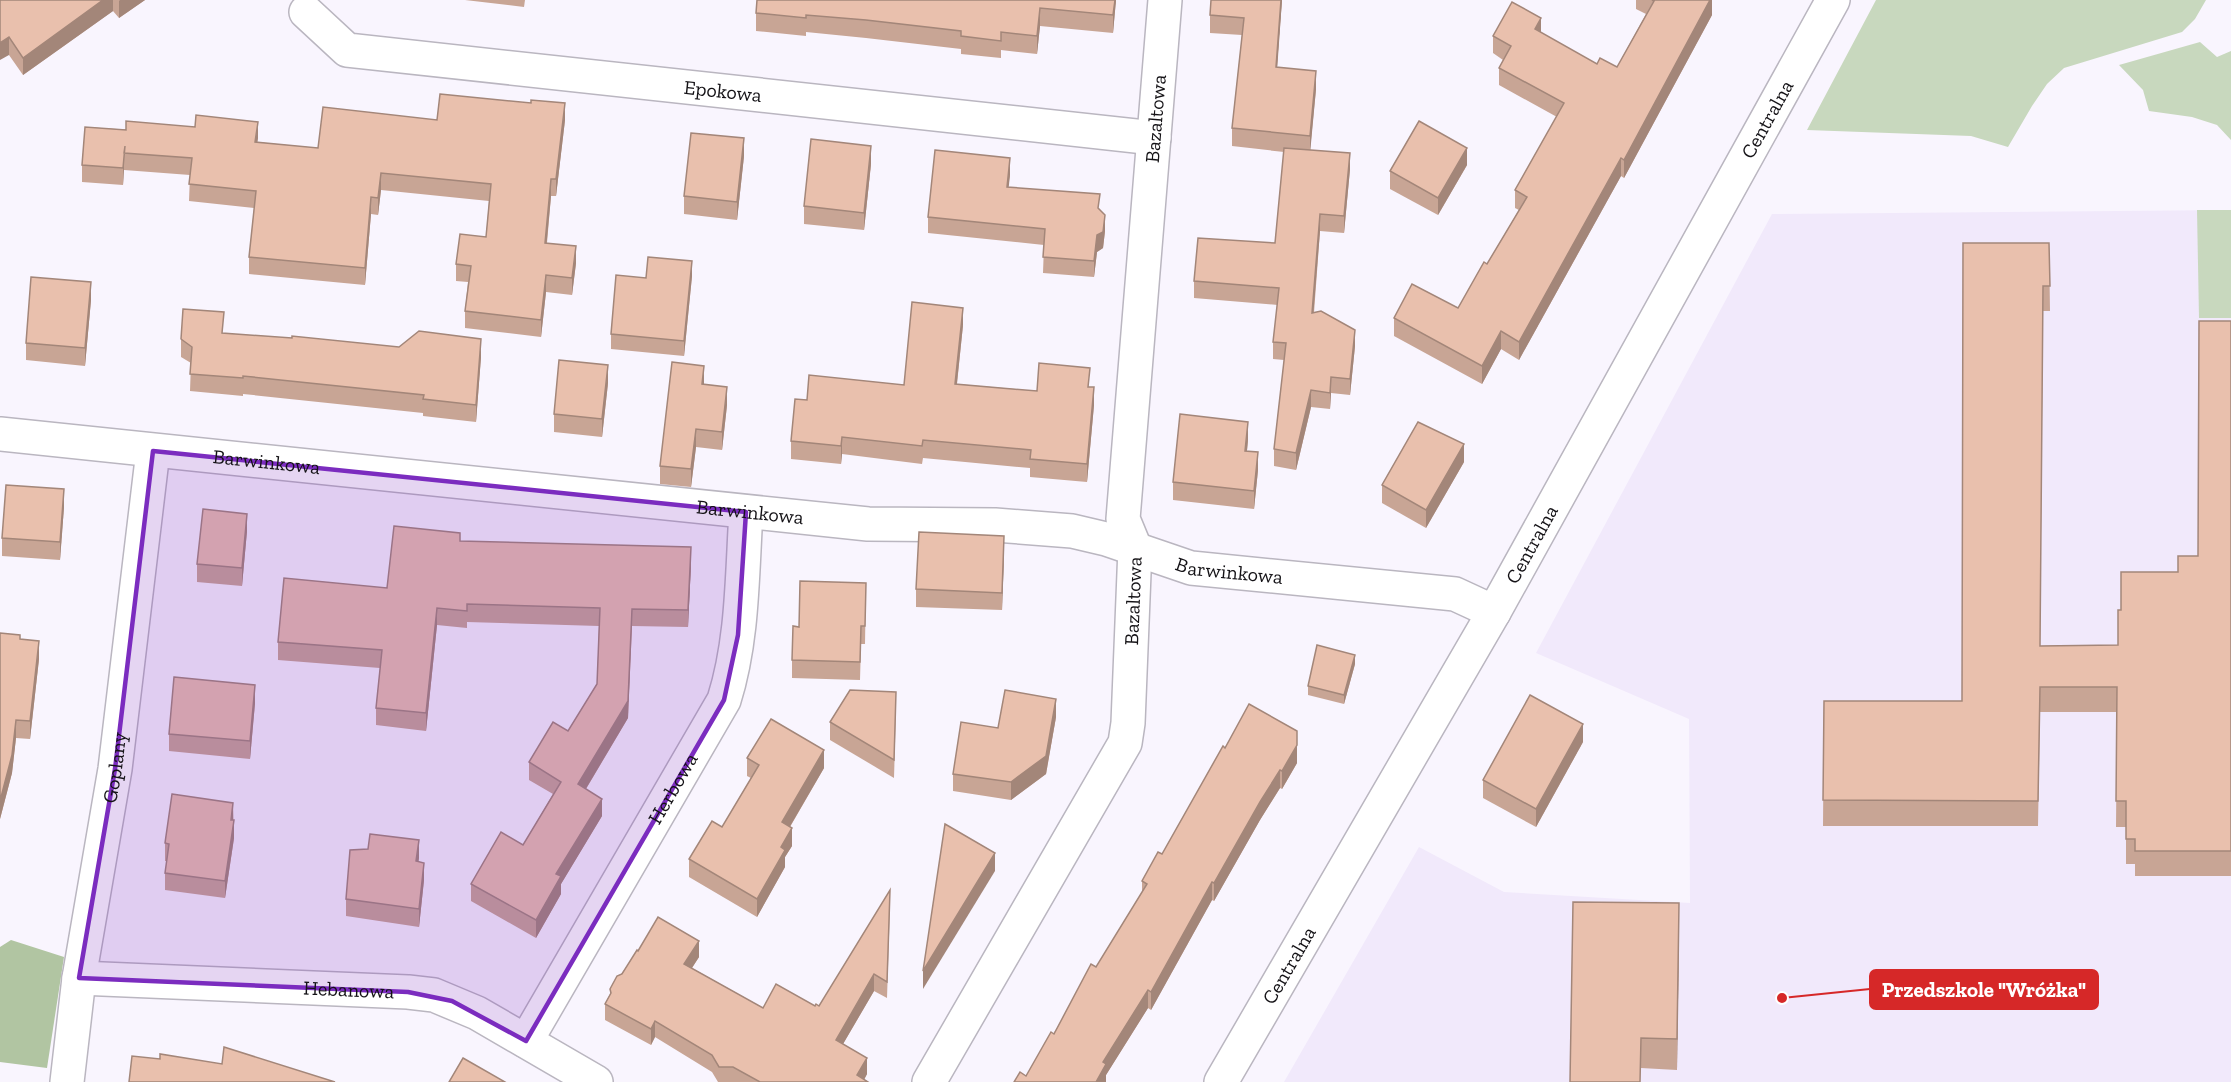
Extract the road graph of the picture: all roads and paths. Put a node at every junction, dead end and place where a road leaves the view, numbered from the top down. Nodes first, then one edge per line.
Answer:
1 (1165, 0) edge
2 (1833, 0) edge
3 (306, 12) dead end
4 (1154, 138) junction
5 (0, 434) edge
6 (153, 451) junction
7 (746, 512) junction
8 (1135, 548) junction
9 (1494, 612) junction
10 (80, 978) junction
11 (526, 1041) junction
12 (67, 1082) edge
13 (596, 1082) edge
14 (929, 1082) edge
15 (1221, 1082) edge

1 - 4 street, Bazaltowa
2 - 9 street, Centralna
3 - 4 street, Epokowa
4 - 8 street, Bazaltowa
5 - 6 street, Barwinkowa
6 - 7 street, Barwinkowa
6 - 10 street, Goplany
7 - 8 street, Barwinkowa
7 - 11 street, Herbowa
8 - 9 street, Barwinkowa
8 - 14 street, Bazaltowa
9 - 15 street, Centralna
10 - 11 street, Hebanowa
10 - 12 street, Goplany
11 - 13 street, Hebanowa

